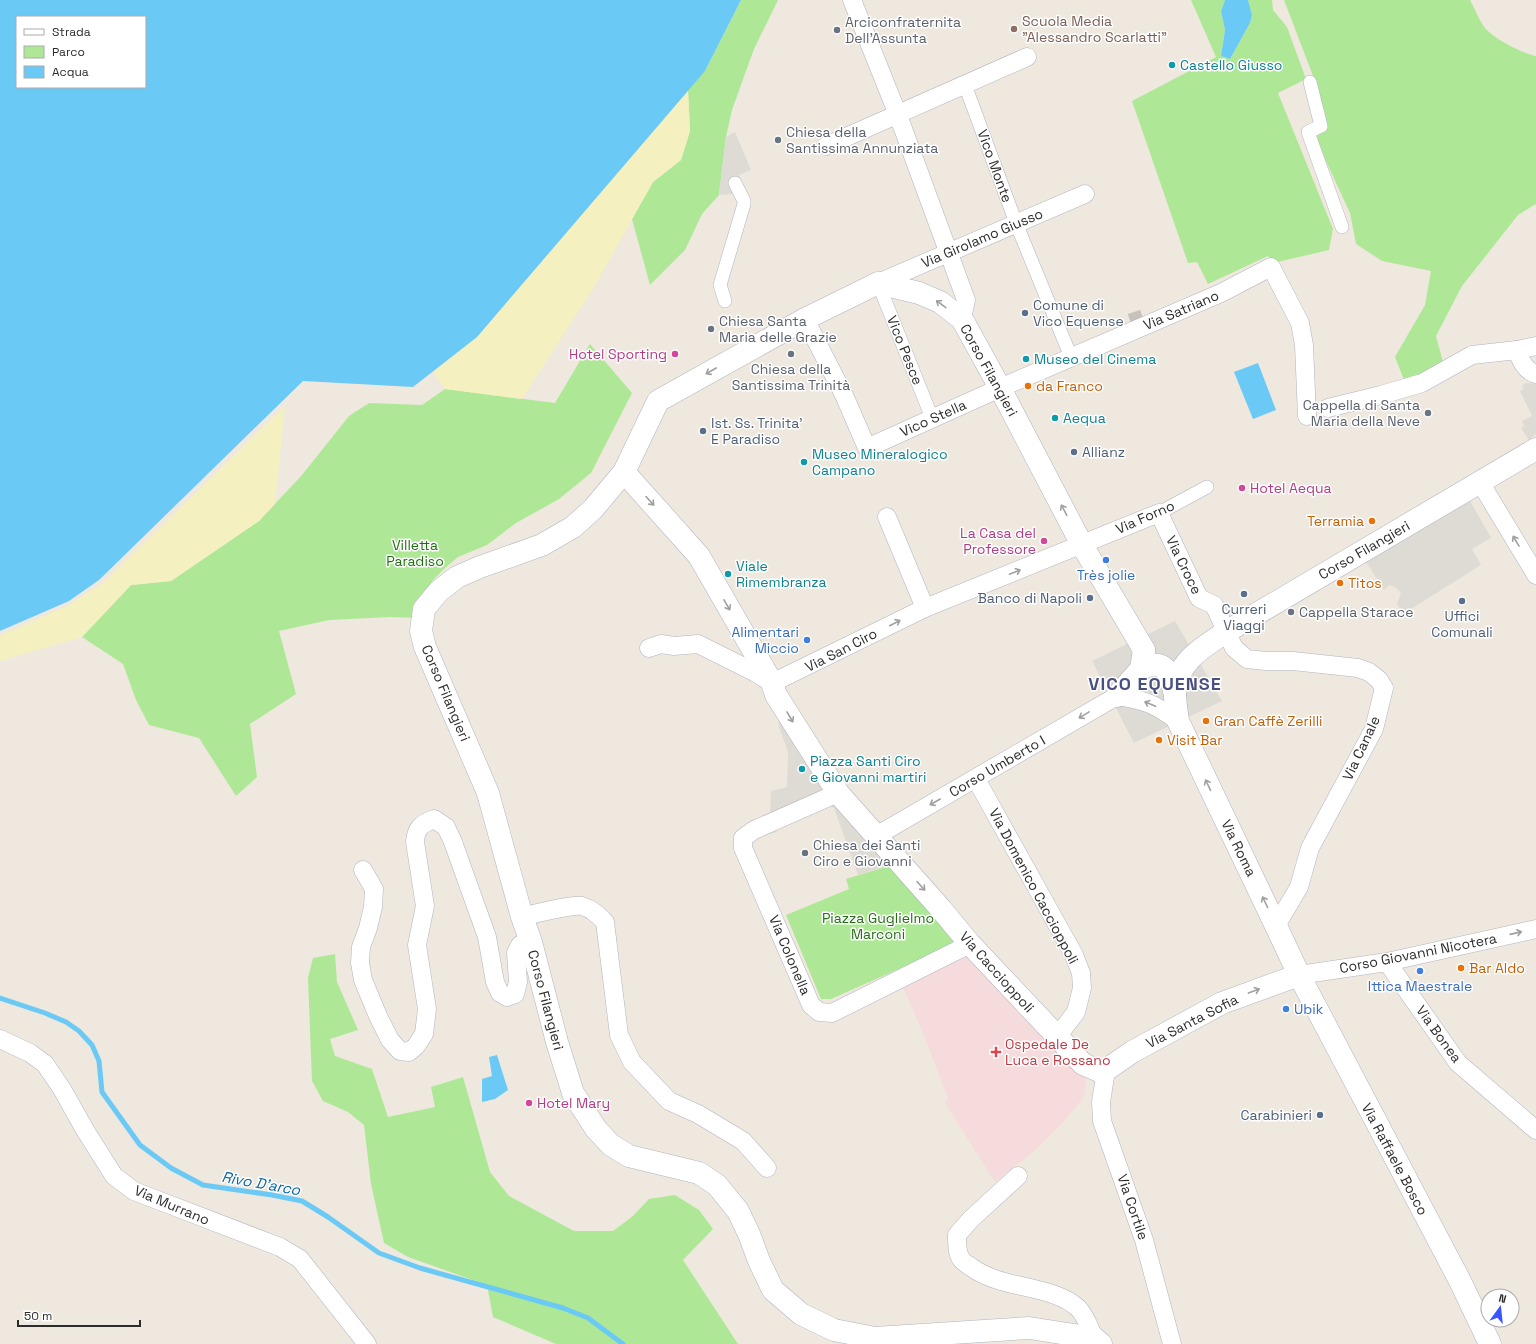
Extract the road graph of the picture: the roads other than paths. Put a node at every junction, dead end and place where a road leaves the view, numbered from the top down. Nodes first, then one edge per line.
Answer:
1 (852, 0) edge
2 (1027, 57) dead end
3 (1310, 82) dead end
4 (965, 85) junction
5 (898, 115) junction
6 (826, 146) dead end
7 (736, 183) dead end
8 (1085, 194) dead end
9 (1016, 223) junction
10 (1342, 228) dead end
11 (949, 252) junction
12 (878, 283) junction
13 (725, 301) dead end
14 (804, 319) junction
15 (962, 319) junction
16 (1536, 346) edge
17 (1517, 350) junction
18 (1071, 357) junction
19 (1536, 374) edge
20 (1000, 388) junction
21 (1328, 408) dead end
22 (1307, 416) dead end
23 (932, 418) junction
24 (1536, 449) edge
25 (624, 472) junction
26 (1480, 482) junction
27 (1207, 487) dead end
28 (1159, 513) junction
29 (887, 517) dead end
30 (1082, 545) junction
31 (1536, 574) edge
32 (925, 608) junction
33 (1226, 632) junction
34 (649, 648) dead end
35 (1194, 654) junction
36 (1143, 660) junction
37 (772, 683) junction
38 (1175, 695) junction
39 (1117, 696) junction
40 (1178, 722) junction
41 (976, 779) junction
42 (838, 793) junction
43 (876, 836) junction
44 (363, 870) dead end
45 (522, 917) junction
46 (1276, 926) junction
47 (1536, 929) edge
48 (531, 942) junction
49 (970, 944) junction
50 (1387, 962) junction
51 (1299, 975) junction
52 (1057, 1037) junction
53 (0, 1039) edge
54 (1106, 1070) junction
55 (1536, 1130) edge
56 (767, 1168) dead end
57 (1018, 1176) dead end
58 (1097, 1341) edge
59 (368, 1344) edge
60 (1172, 1344) edge
61 (1490, 1344) edge

1 - 5 street
2 - 4 street
3 - 10 street
4 - 5 street
4 - 9 street, Vico Monte
5 - 6 street
5 - 11 street
7 - 13 street
8 - 9 street, Via Girolamo Giusso
9 - 11 street, Via Girolamo Giusso
9 - 18 street, Vico Monte
11 - 12 street, Via Girolamo Giusso
11 - 15 street
12 - 14 street, Corso Filangieri
15 -> 12 street, Corso Filangieri
12 - 23 street, Vico Pesce
14 - 23 street, Vico Stella
14 -> 25 street, Corso Filangieri
15 - 20 street, Corso Filangieri
16 - 17 street
17 - 19 street
17 - 21 street
18 - 20 street, Via Satriano
18 - 22 street, Via Satriano
20 - 23 street, Vico Stella
30 -> 20 street, Corso Filangieri
24 - 26 street, Corso Filangieri
25 -> 37 street
25 - 45 street, Corso Filangieri
31 -> 26 street
26 - 33 street, Corso Filangieri
27 - 28 street, Via Forno
28 - 30 street, Via Forno
28 - 33 street, Via Croce
29 - 32 street
32 -> 30 street, Via San Ciro
30 - 36 street, Corso Filangieri
37 -> 32 street, Via San Ciro
33 - 35 street, Corso Filangieri
33 - 46 street, Via Canale
34 - 37 street
35 - 36 street
35 - 38 street
36 - 38 street
36 - 39 street
37 -> 42 street
38 - 40 street, Via Roma
40 -> 39 street
39 -> 41 street, Corso Umberto I
46 -> 40 street, Via Roma
41 -> 43 street, Corso Umberto I
41 - 52 street, Via Domenico Caccioppoli
42 - 43 street
42 - 49 street, Via Colonella
43 -> 49 street, Via Caccioppoli
44 - 48 street
45 - 48 street, Corso Filangieri
45 - 56 street
46 - 51 street, Via Roma
50 -> 47 street, Corso Giovanni Nicotera
48 - 58 street, Corso Filangieri
49 - 52 street, Via Caccioppoli
50 - 51 street, Corso Giovanni Nicotera
50 - 55 street, Via Bonea
54 -> 51 street, Via Santa Sofia
51 - 61 street, Via Raffaele Bosco
52 - 54 street, Via Caccioppoli
53 - 59 street, Via Murrano
54 - 60 street, Via Cortile
57 - 58 street

